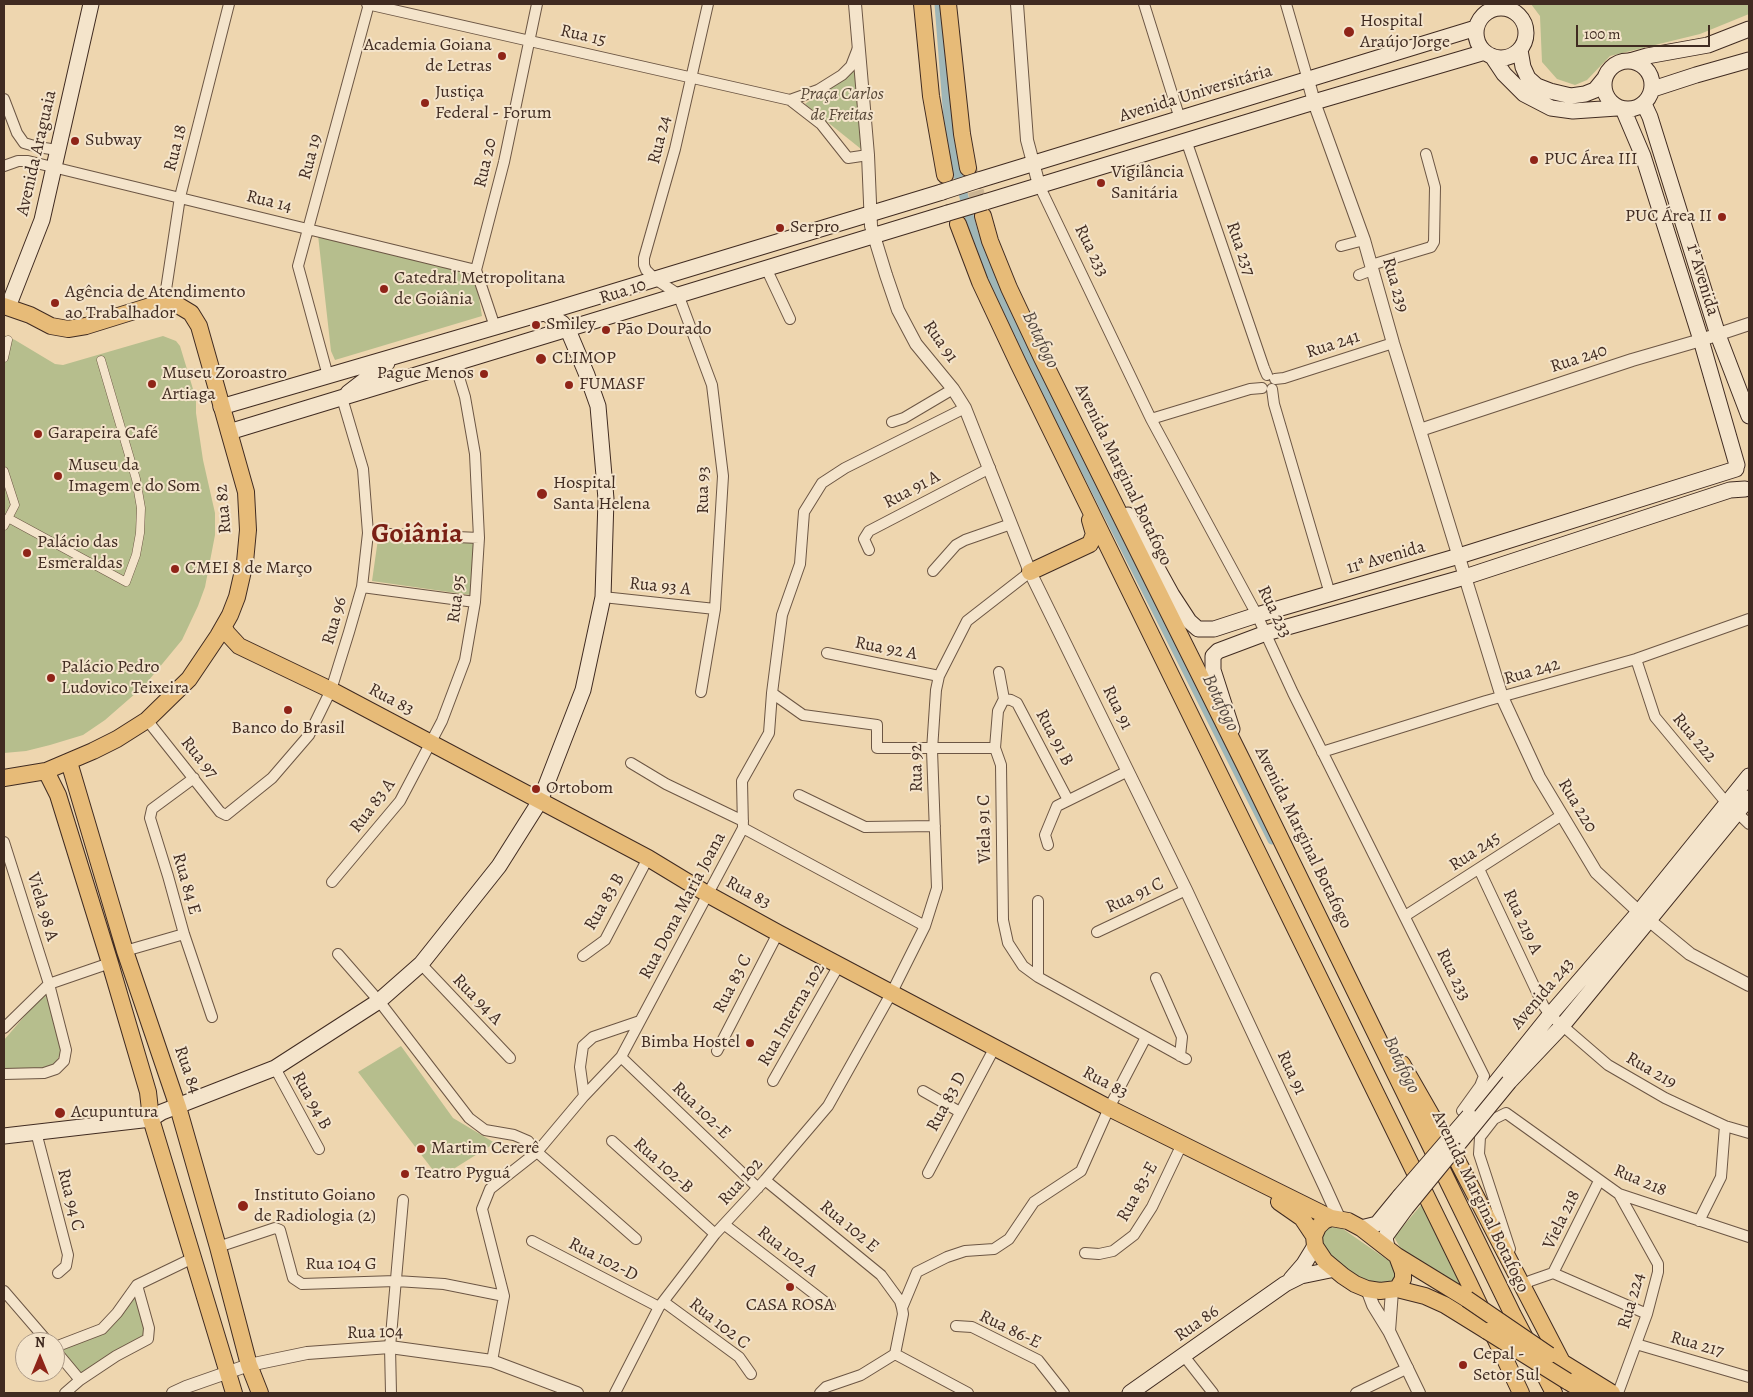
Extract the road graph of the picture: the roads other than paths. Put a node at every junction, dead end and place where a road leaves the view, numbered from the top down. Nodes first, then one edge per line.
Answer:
1 (91, 4) edge
2 (229, 4) edge
3 (369, 4) edge
4 (536, 4) edge
5 (708, 4) edge
6 (855, 4) edge
7 (913, 4) edge
8 (922, 4) edge
9 (948, 4) edge
10 (1017, 4) edge
11 (1144, 4) edge
12 (1286, 4) edge
13 (1508, 6) edge
14 (1481, 16) edge
15 (1749, 29) edge
16 (530, 40) junction
17 (859, 40) junction
18 (1520, 50) junction
19 (1489, 54) junction
20 (1749, 60) edge
21 (1630, 61) junction
22 (692, 79) junction
23 (1604, 79) junction
24 (1308, 80) junction
25 (1653, 89) junction
26 (931, 96) junction
27 (790, 100) junction
28 (1314, 102) junction
29 (1644, 104) junction
30 (5, 106) edge
31 (1620, 109) junction
32 (1180, 119) junction
33 (1186, 140) junction
34 (24, 142) junction
35 (57, 150) junction
36 (1426, 154) dead end
37 (868, 155) junction
38 (18, 161) junction
39 (1663, 161) junction
40 (1032, 164) junction
41 (4, 166) edge
42 (1646, 166) junction
43 (53, 168) junction
44 (968, 168) tunnel mouth
45 (945, 175) dead end
46 (1033, 187) junction
47 (927, 196) joint
48 (180, 197) junction
49 (984, 209) junction
50 (870, 214) junction
51 (953, 218) junction
52 (308, 228) junction
53 (874, 236) junction
54 (1364, 240) junction
55 (1341, 246) dead end
56 (744, 252) junction
57 (1372, 267) junction
58 (766, 268) junction
59 (476, 270) junction
60 (1359, 275) dead end
61 (655, 279) junction
62 (685, 292) junction
63 (164, 303) junction
64 (6, 307) edge
65 (545, 313) junction
66 (790, 319) dead end
67 (1749, 324) edge
68 (494, 328) junction
69 (568, 330) junction
70 (1718, 335) junction
71 (8, 340) dead end
72 (1701, 340) junction
73 (1393, 343) junction
74 (404, 354) junction
75 (4, 358) edge
76 (101, 360) dead end
77 (455, 364) junction
78 (328, 376) junction
79 (1269, 381) junction
80 (953, 389) junction
81 (342, 398) junction
82 (221, 407) junction
83 (965, 408) junction
84 (1749, 416) edge
85 (1151, 419) junction
86 (894, 422) dead end
87 (1420, 430) junction
88 (229, 432) junction
89 (1062, 452) junction
90 (1749, 453) edge
91 (1737, 467) junction
92 (990, 468) junction
93 (4, 471) edge
94 (1747, 490) edge
95 (1111, 496) junction
96 (8, 518) junction
97 (1012, 524) junction
98 (4, 526) edge
99 (368, 533) junction
100 (479, 538) junction
101 (869, 550) dead end
102 (1459, 556) junction
103 (932, 571) dead end
104 (1030, 572) junction
105 (1465, 577) junction
106 (362, 587) junction
107 (1330, 594) junction
108 (603, 597) junction
109 (475, 602) junction
110 (715, 608) junction
111 (1257, 615) junction
112 (1749, 619) edge
113 (224, 627) junction
114 (1266, 634) junction
115 (239, 646) junction
116 (212, 647) junction
117 (827, 653) dead end
118 (1636, 659) junction
119 (999, 672) dead end
120 (939, 676) junction
121 (331, 690) junction
122 (701, 692) dead end
123 (772, 693) junction
124 (1502, 697) junction
125 (1004, 699) junction
126 (147, 720) junction
127 (431, 743) junction
128 (994, 748) junction
129 (932, 750) junction
130 (1322, 752) junction
131 (69, 762) junction
132 (630, 763) dead end
133 (1244, 764) junction
134 (46, 771) junction
135 (1128, 771) junction
136 (1749, 776) edge
137 (4, 778) edge
138 (194, 778) junction
139 (799, 794) dead end
140 (1749, 798) edge
141 (1068, 800) junction
142 (540, 802) junction
143 (1732, 808) junction
144 (226, 815) joint
145 (1562, 815) junction
146 (1749, 824) edge
147 (743, 825) junction
148 (934, 826) junction
149 (4, 842) edge
150 (1048, 845) dead end
151 (648, 858) junction
152 (1479, 869) junction
153 (332, 882) dead end
154 (1186, 890) junction
155 (709, 895) junction
156 (1038, 900) dead end
157 (1405, 916) junction
158 (1644, 916) junction
159 (925, 926) junction
160 (778, 932) junction
161 (1097, 932) dead end
162 (184, 934) junction
163 (124, 951) junction
164 (338, 954) dead end
165 (584, 956) dead end
166 (110, 963) junction
167 (421, 964) junction
168 (839, 964) junction
169 (1038, 977) junction
170 (1156, 978) dead end
171 (49, 984) junction
172 (1749, 985) edge
173 (892, 992) junction
174 (379, 1001) junction
175 (1550, 1015) junction
176 (212, 1017) dead end
177 (640, 1021) junction
178 (1562, 1026) junction
179 (4, 1028) edge
180 (1375, 1032) junction
181 (1146, 1037) junction
182 (995, 1047) junction
183 (717, 1051) dead end
184 (621, 1057) junction
185 (510, 1058) dead end
186 (275, 1068) junction
187 (4, 1074) edge
188 (773, 1081) dead end
189 (923, 1091) dead end
190 (584, 1096) junction
191 (178, 1106) junction
192 (1109, 1108) junction
193 (960, 1112) junction
194 (1465, 1113) junction
195 (151, 1119) junction
196 (1725, 1126) junction
197 (36, 1132) junction
198 (1749, 1133) edge
199 (4, 1136) edge
200 (612, 1141) dead end
201 (1182, 1144) junction
202 (319, 1149) dead end
203 (537, 1152) junction
204 (928, 1173) dead end
205 (1238, 1173) junction
206 (765, 1180) junction
207 (1599, 1181) junction
208 (758, 1188) junction
209 (1619, 1194) junction
210 (403, 1200) dead end
211 (1403, 1202) junction
212 (1335, 1218) junction
213 (1699, 1221) junction
214 (725, 1225) junction
215 (1360, 1228) junction
216 (714, 1234) junction
217 (1749, 1237) edge
218 (636, 1238) dead end
219 (532, 1241) dead end
220 (1314, 1241) junction
221 (218, 1247) junction
222 (1392, 1252) junction
223 (1085, 1253) dead end
224 (193, 1258) junction
225 (1335, 1269) junction
226 (58, 1273) dead end
227 (1553, 1274) junction
228 (396, 1281) junction
229 (1285, 1284) junction
230 (138, 1285) junction
231 (1522, 1287) junction
232 (1367, 1289) junction
233 (1395, 1290) junction
234 (4, 1291) edge
235 (504, 1296) junction
236 (661, 1305) junction
237 (830, 1306) dead end
238 (902, 1308) junction
239 (1646, 1314) junction
240 (956, 1326) dead end
241 (1388, 1331) junction
242 (39, 1332) edge
243 (1636, 1344) junction
244 (65, 1345) edge
245 (390, 1347) junction
246 (895, 1354) junction
247 (1184, 1356) junction
248 (1555, 1358) junction
249 (65, 1361) edge
250 (492, 1361) junction
251 (249, 1365) junction
252 (1408, 1368) junction
253 (228, 1373) junction
254 (751, 1374) dead end
255 (1749, 1377) edge
256 (80, 1380) junction
257 (1576, 1386) edge
258 (65, 1393) edge
259 (173, 1393) edge
260 (234, 1393) edge
261 (260, 1393) edge
262 (392, 1393) edge
263 (577, 1393) edge
264 (615, 1393) edge
265 (820, 1393) edge
266 (968, 1393) edge
267 (1064, 1393) edge
268 (1130, 1393) edge
269 (1213, 1393) edge
270 (1356, 1393) edge
271 (1419, 1393) edge
272 (1521, 1393) edge
273 (1554, 1393) edge
274 (1595, 1393) edge
275 (1612, 1393) edge
276 (1618, 1393) edge

1 - 35 main road, Avenida Araguaia
2 - 48 street, Rua 18
3 - 16 street, Rua 15
3 - 52 street, Rua 19
4 - 16 street, Rua 20
5 - 22 street, Rua 24
6 - 17 street, Rua 91
7 - 26 main road
8 - 26 main road
9 - 44 main road
10 - 40 street, Rua 233
11 - 32 street
12 - 24 street, Rua 239
13 - 14 main road
13 - 18 main road
14 - 19 main road
14 - 24 main road, Avenida Universitária
15 - 21 main road
16 - 22 street, Rua 15
16 - 59 street, Rua 20
17 - 27 street
17 - 37 street, Rua 91
18 - 19 main road
18 - 23 main road
19 - 28 main road
19 - 31 main road
20 - 25 main road
21 - 23 main road
21 - 25 main road
22 - 27 street, Rua 15
22 - 61 street, Rua 24
23 - 31 main road
24 - 28 street, Rua 239
24 - 32 main road, Avenida Universitária
25 - 29 main road
26 - 45 main road
27 - 37 street, Rua 15
28 - 33 main road
28 - 54 street, Rua 239
29 - 31 main road
29 - 39 main road, 1ª Avenida
30 - 34 street
31 - 42 main road, 1ª Avenida
32 - 40 main road, Avenida Universitária
33 - 46 main road
33 - 79 street, Rua 237
34 - 35 street
34 - 38 street
35 - 43 main road, Avenida Araguaia
36 - 57 street
37 - 50 street, Rua 91
38 - 41 street
38 - 43 street, Rua 14
39 - 42 main road
39 - 70 main road, 1ª Avenida
40 - 46 street, Rua 233
40 - 47 main road, Avenida Universitária, bridge
42 - 72 main road, 1ª Avenida
43 - 48 street, Rua 14
43 - 64 main road, Avenida Araguaia
46 - 49 main road, Rua 10
46 - 85 street, Rua 233
47 - 50 main road, Rua 10
48 - 52 street, Rua 14
48 - 63 street, Rua 18
49 - 51 main road, Rua 10, bridge
49 - 95 main road, Avenida Marginal Botafogo
50 - 53 street, Rua 91
50 - 56 main road, Rua 10
51 - 53 main road, Rua 10
51 - 89 main road
52 - 59 street, Rua 14
52 - 78 street, Rua 19
53 - 58 main road, Rua 10
53 - 80 street, Rua 91
54 - 55 street
54 - 57 street, Rua 239
56 - 61 main road, Rua 10
56 - 62 main road
57 - 60 street
57 - 73 street, Rua 239
58 - 62 main road, Rua 10
58 - 66 street
59 - 68 street
61 - 62 street
61 - 65 main road, Rua 10
62 - 69 main road, Rua 10
62 - 110 street, Rua 93
63 - 64 main road
63 - 82 main road, Rua 82
65 - 68 main road, Rua 10
65 - 69 main road
67 - 70 street, Rua 240
68 - 74 main road, Rua 10
69 - 77 main road, Rua 10
69 - 108 main road
70 - 72 street, Rua 240
70 - 84 main road, 1ª Avenida
71 - 75 street
72 - 87 street, Rua 240
72 - 91 main road, 1ª Avenida
73 - 79 street, Rua 241
73 - 87 street, Rua 239
74 - 78 main road, Rua 10
74 - 81 main road
76 - 96 street
77 - 81 main road, Rua 10
77 - 100 street, Rua 95
78 - 82 main road, Rua 10
79 - 85 street, Rua 241
79 - 107 street, Rua 237
80 - 83 street, Rua 91
80 - 86 street
81 - 88 main road, Rua 10
81 - 99 street, Rua 96
82 - 88 main road, Rua 82
83 - 92 street, Rua 91
83 - 123 street, Rua Dona Maria Joana
85 - 111 street, Rua 233
87 - 102 street, Rua 239
88 - 113 main road, Rua 82
89 - 104 main road
89 - 272 main road
90 - 91 main road
91 - 94 main road, 1ª Avenida
91 - 102 main road, 11ª Avenida
92 - 97 street, Rua 91
92 - 101 street, Rua 91 A
93 - 96 street
94 - 105 main road
95 - 111 main road, 11ª Avenida
95 - 133 main road, Avenida Marginal Botafogo
96 - 98 street
97 - 103 street
97 - 104 street, Rua 91
99 - 100 street
99 - 106 street, Rua 96
100 - 109 street, Rua 95
102 - 105 street, Rua 239
102 - 107 main road, 11ª Avenida
104 - 120 street, Rua 92
104 - 135 street, Rua 91
105 - 114 main road
105 - 124 street, Rua 220
106 - 109 street
106 - 121 street, Rua 96
107 - 111 main road, 11ª Avenida
108 - 110 street, Rua 93 A
108 - 142 main road
109 - 127 street, Rua 95
110 - 122 street, Rua 93
111 - 114 street, Rua 233
112 - 118 street, Rua 242
113 - 115 main road, Rua 83
113 - 116 main road, Rua 82
114 - 130 street, Rua 233
114 - 133 main road
115 - 116 main road, Rua 83
115 - 121 main road, Rua 83
116 - 126 main road, Rua 82
117 - 120 street, Rua 92 A
118 - 124 street, Rua 242
118 - 143 street, Rua 222
119 - 125 street, Viela 91 C
120 - 129 street, Rua 92
121 - 127 main road, Rua 83
121 - 144 street, Rua 96
123 - 129 street
123 - 147 street, Rua Dona Maria Joana
124 - 130 street, Rua 242
124 - 145 street, Rua 220
125 - 128 street, Viela 91 C
125 - 141 street, Rua 91 B
126 - 131 main road, Rua 82
126 - 138 street, Rua 97
127 - 142 main road, Rua 83
127 - 153 street, Rua 83 A
128 - 129 street
128 - 169 street, Viela 91 C
129 - 148 street, Rua 92
130 - 157 street, Rua 233
131 - 134 main road, Rua 82
131 - 163 main road, Rua 84
132 - 147 street
133 - 180 main road, Avenida Marginal Botafogo
134 - 137 main road, Rua 82
134 - 166 main road
135 - 141 street
135 - 154 street, Rua 91
136 - 143 main road, Avenida 243
138 - 144 street, Rua 97
138 - 162 street, Rua 84 E
139 - 148 street
140 - 143 main road, Avenida 243
141 - 150 street
142 - 151 main road, Rua 83
142 - 167 main road
143 - 146 street, Rua 222
143 - 158 main road, Avenida 243
145 - 152 street, Rua 245
145 - 158 street, Rua 220
147 - 155 street, Rua Dona Maria Joana
147 - 159 street
148 - 159 street, Rua 92
149 - 171 street, Viela 98 A
151 - 155 main road, Rua 83
151 - 165 street, Rua 83 B
152 - 157 street, Rua 245
152 - 175 street, Rua 219 A
154 - 161 street, Rua 91 C
154 - 212 street, Rua 91
155 - 160 main road, Rua 83
155 - 177 street, Rua Dona Maria Joana
156 - 169 street
157 - 194 street, Rua 233
158 - 172 street, Rua 220
158 - 175 main road, Avenida 243
158 - 178 main road, Avenida 243
159 - 173 street, Rua 92
160 - 168 main road, Rua 83
160 - 183 street, Rua 83 C
162 - 163 street
162 - 176 street, Rua 84 E
163 - 191 main road, Rua 84
164 - 174 street
166 - 171 street
166 - 195 main road
167 - 174 main road
167 - 185 street, Rua 94 A
168 - 173 main road, Rua 83
168 - 188 street, Rua Interna 102
169 - 181 street, Viela 91 C
170 - 181 street, Viela 91 C
171 - 179 street
171 - 187 street, Viela 98 A
173 - 182 main road, Rua 83
173 - 206 street, Rua 102
174 - 186 main road
174 - 203 street
175 - 178 street, Rua 219
175 - 194 main road, Avenida 243
177 - 184 street, Rua Dona Maria Joana
177 - 190 street
178 - 196 street, Rua 219
178 - 211 main road, Avenida 243, bridge
180 - 231 main road
180 - 273 main road, Avenida Marginal Botafogo
181 - 192 street
182 - 192 main road, Rua 83
182 - 193 street, Rua 83 D
184 - 190 street, Rua Dona Maria Joana
184 - 208 street, Rua 102-E
186 - 191 main road
186 - 202 street, Rua 94 B
189 - 193 street
190 - 203 street, Rua Dona Maria Joana
191 - 195 main road
191 - 221 main road, Rua 84
192 - 201 main road, Rua 83
192 - 238 street
193 - 204 street, Rua 83 D
194 - 211 main road, Avenida 243, bridge
195 - 197 main road
195 - 224 main road
196 - 198 street, Rua 219
196 - 213 street
197 - 199 main road
197 - 226 street, Rua 94 C
200 - 216 street, Rua 102-B
201 - 205 main road, Rua 83
201 - 223 street, Rua 83-E
203 - 218 street
203 - 235 street, Rua Dona Maria Joana
205 - 212 main road, Rua 83
205 - 220 main road, Rua 83
206 - 208 street, Rua 102
206 - 238 street, Rua 102 E
207 - 209 street, Rua 218
207 - 227 street, Viela 218
207 - 231 street, Rua 218
208 - 214 street, Rua 102
209 - 213 street, Rua 218
209 - 239 street, Rua 224
210 - 228 street
211 - 215 main road, Avenida 243
211 - 222 main road, Avenida 243
212 - 215 main road, Rua 83
212 - 220 main road
213 - 217 street, Rua 218
214 - 216 street, Rua 102
214 - 237 street, Rua 102 A
215 - 222 main road, Rua 83
216 - 236 street, Rua 102
219 - 236 street, Rua 102-D
220 - 225 main road, Rua 83
220 - 229 main road, Rua 86
221 - 228 street, Rua 104 G
221 - 251 main road, Rua 84
222 - 233 main road
222 - 248 main road, Rua 83, bridge
224 - 230 street
224 - 253 main road
225 - 229 main road, Rua 86
225 - 232 main road, Rua 83
227 - 231 street
227 - 239 street
228 - 235 street, Rua 104 G
228 - 245 street
229 - 247 main road, Rua 86
230 - 244 street
230 - 256 street
231 - 248 main road
232 - 233 main road
232 - 241 street
233 - 241 street
233 - 257 main road, bridge
234 - 242 street
235 - 250 street
236 - 254 street, Rua 102 C
236 - 264 street, Rua 102
238 - 246 street
239 - 243 street, Rua 224
240 - 267 street, Rua 86-E
241 - 252 street
243 - 255 street, Rua 217
243 - 276 street, Rua 224
245 - 250 street, Rua 104
245 - 251 street, Rua 104
245 - 262 street
246 - 265 street
246 - 266 street
247 - 268 main road, Rua 86
247 - 269 street
248 - 275 main road, Rua 83
249 - 256 street
250 - 263 street, Rua 104
251 - 253 street, Rua 104
251 - 261 main road, Rua 84
252 - 270 street
252 - 271 street
253 - 259 street, Rua 104
253 - 260 main road
256 - 258 street
257 - 274 main road

